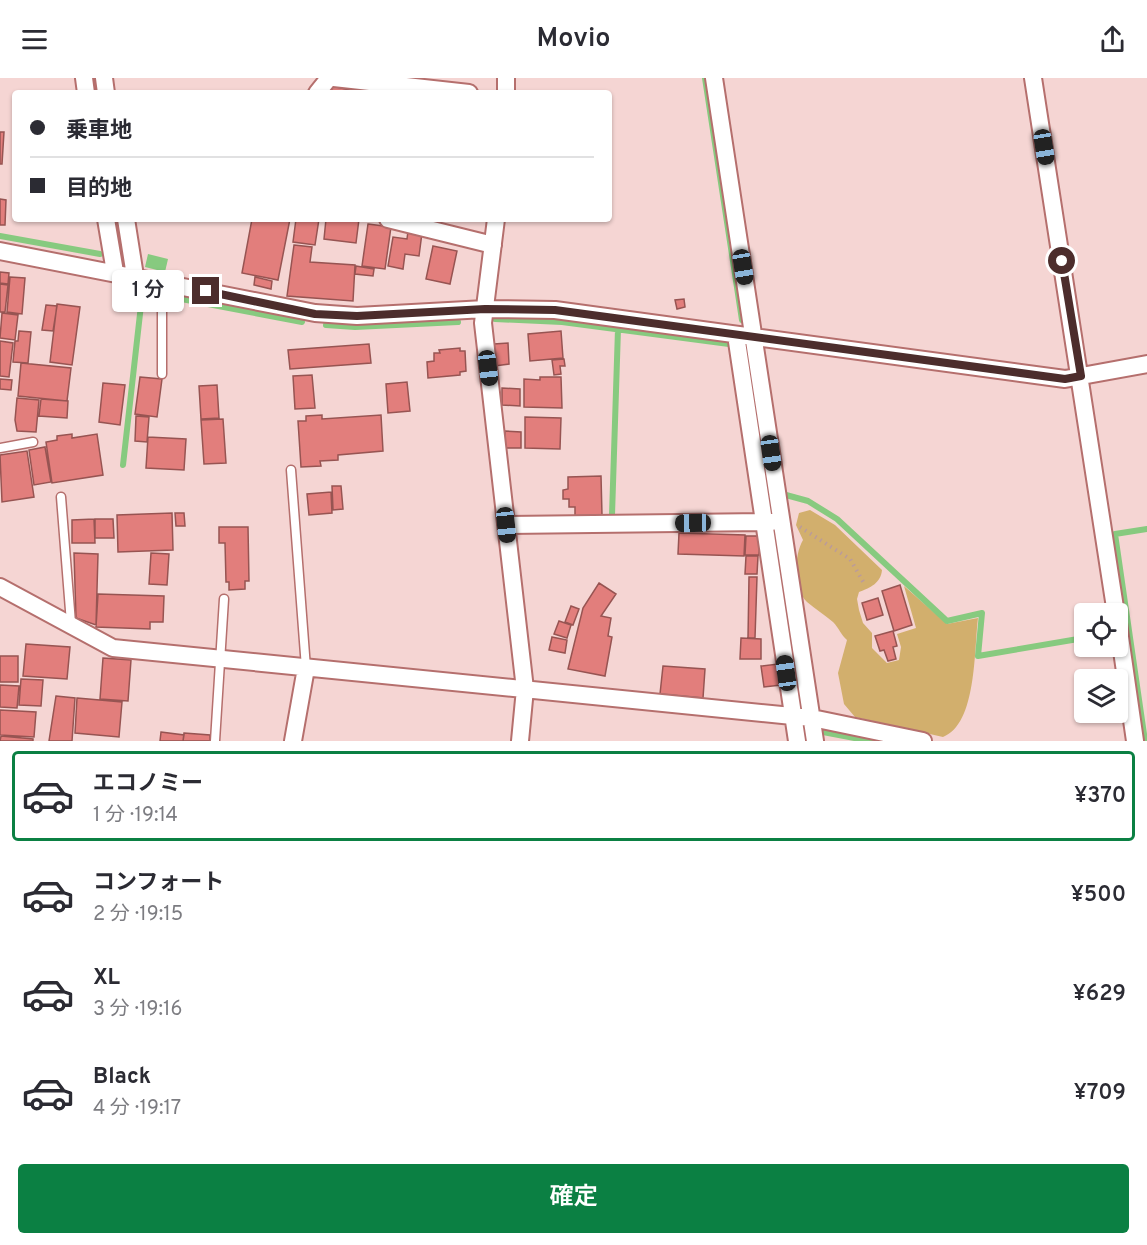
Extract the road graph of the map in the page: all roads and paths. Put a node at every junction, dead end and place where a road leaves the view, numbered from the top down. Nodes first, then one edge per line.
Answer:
1 (329, 78) edge
2 (334, 78) edge
3 (714, 78) edge
4 (1033, 78) edge
5 (319, 90) edge
6 (442, 90) edge
7 (107, 222) edge
8 (126, 222) edge
9 (400, 222) edge
10 (496, 222) edge
11 (493, 245) junction
12 (0, 251) edge
13 (115, 272) junction
14 (135, 276) junction
15 (162, 282) junction
16 (485, 309) junction
17 (736, 335) junction
18 (754, 337) junction
19 (1147, 364) edge
20 (162, 374) dead end
21 (1081, 376) junction
22 (33, 442) dead end
23 (0, 448) edge
24 (291, 470) dead end
25 (61, 497) dead end
26 (763, 522) junction
27 (782, 522) junction
28 (506, 525) junction
29 (864, 585) dead end
30 (0, 587) edge
31 (224, 599) dead end
32 (1114, 603) edge
33 (70, 623) junction
34 (1123, 657) edge
35 (219, 659) junction
36 (306, 668) junction
37 (525, 689) junction
38 (793, 716) junction
39 (812, 718) junction
40 (214, 741) edge
41 (293, 741) edge
42 (520, 741) edge
43 (796, 741) edge
44 (815, 741) edge
45 (923, 741) edge
46 (1135, 741) edge

1 - 5 street
2 - 6 street
3 - 18 street
4 - 21 street
7 - 13 street
8 - 14 street
9 - 11 street
10 - 11 street
11 - 16 street
12 - 13 street
13 - 14 street
14 - 15 street
15 - 16 street
15 - 20 lane
16 - 17 street
16 - 28 street
17 - 18 street
17 - 26 street
18 - 21 street
18 - 27 street
19 - 21 street
21 - 32 street
22 - 23 lane
24 - 36 lane
25 - 33 lane
26 - 27 street
26 - 28 street
26 - 38 street
27 - 29 path
27 - 39 street
28 - 37 street
30 - 33 street
31 - 35 lane
33 - 35 street
34 - 46 street
35 - 36 street
35 - 40 lane
36 - 37 street
36 - 41 street
37 - 38 street
37 - 42 street
38 - 39 street
38 - 43 street
39 - 44 street
39 - 45 street

